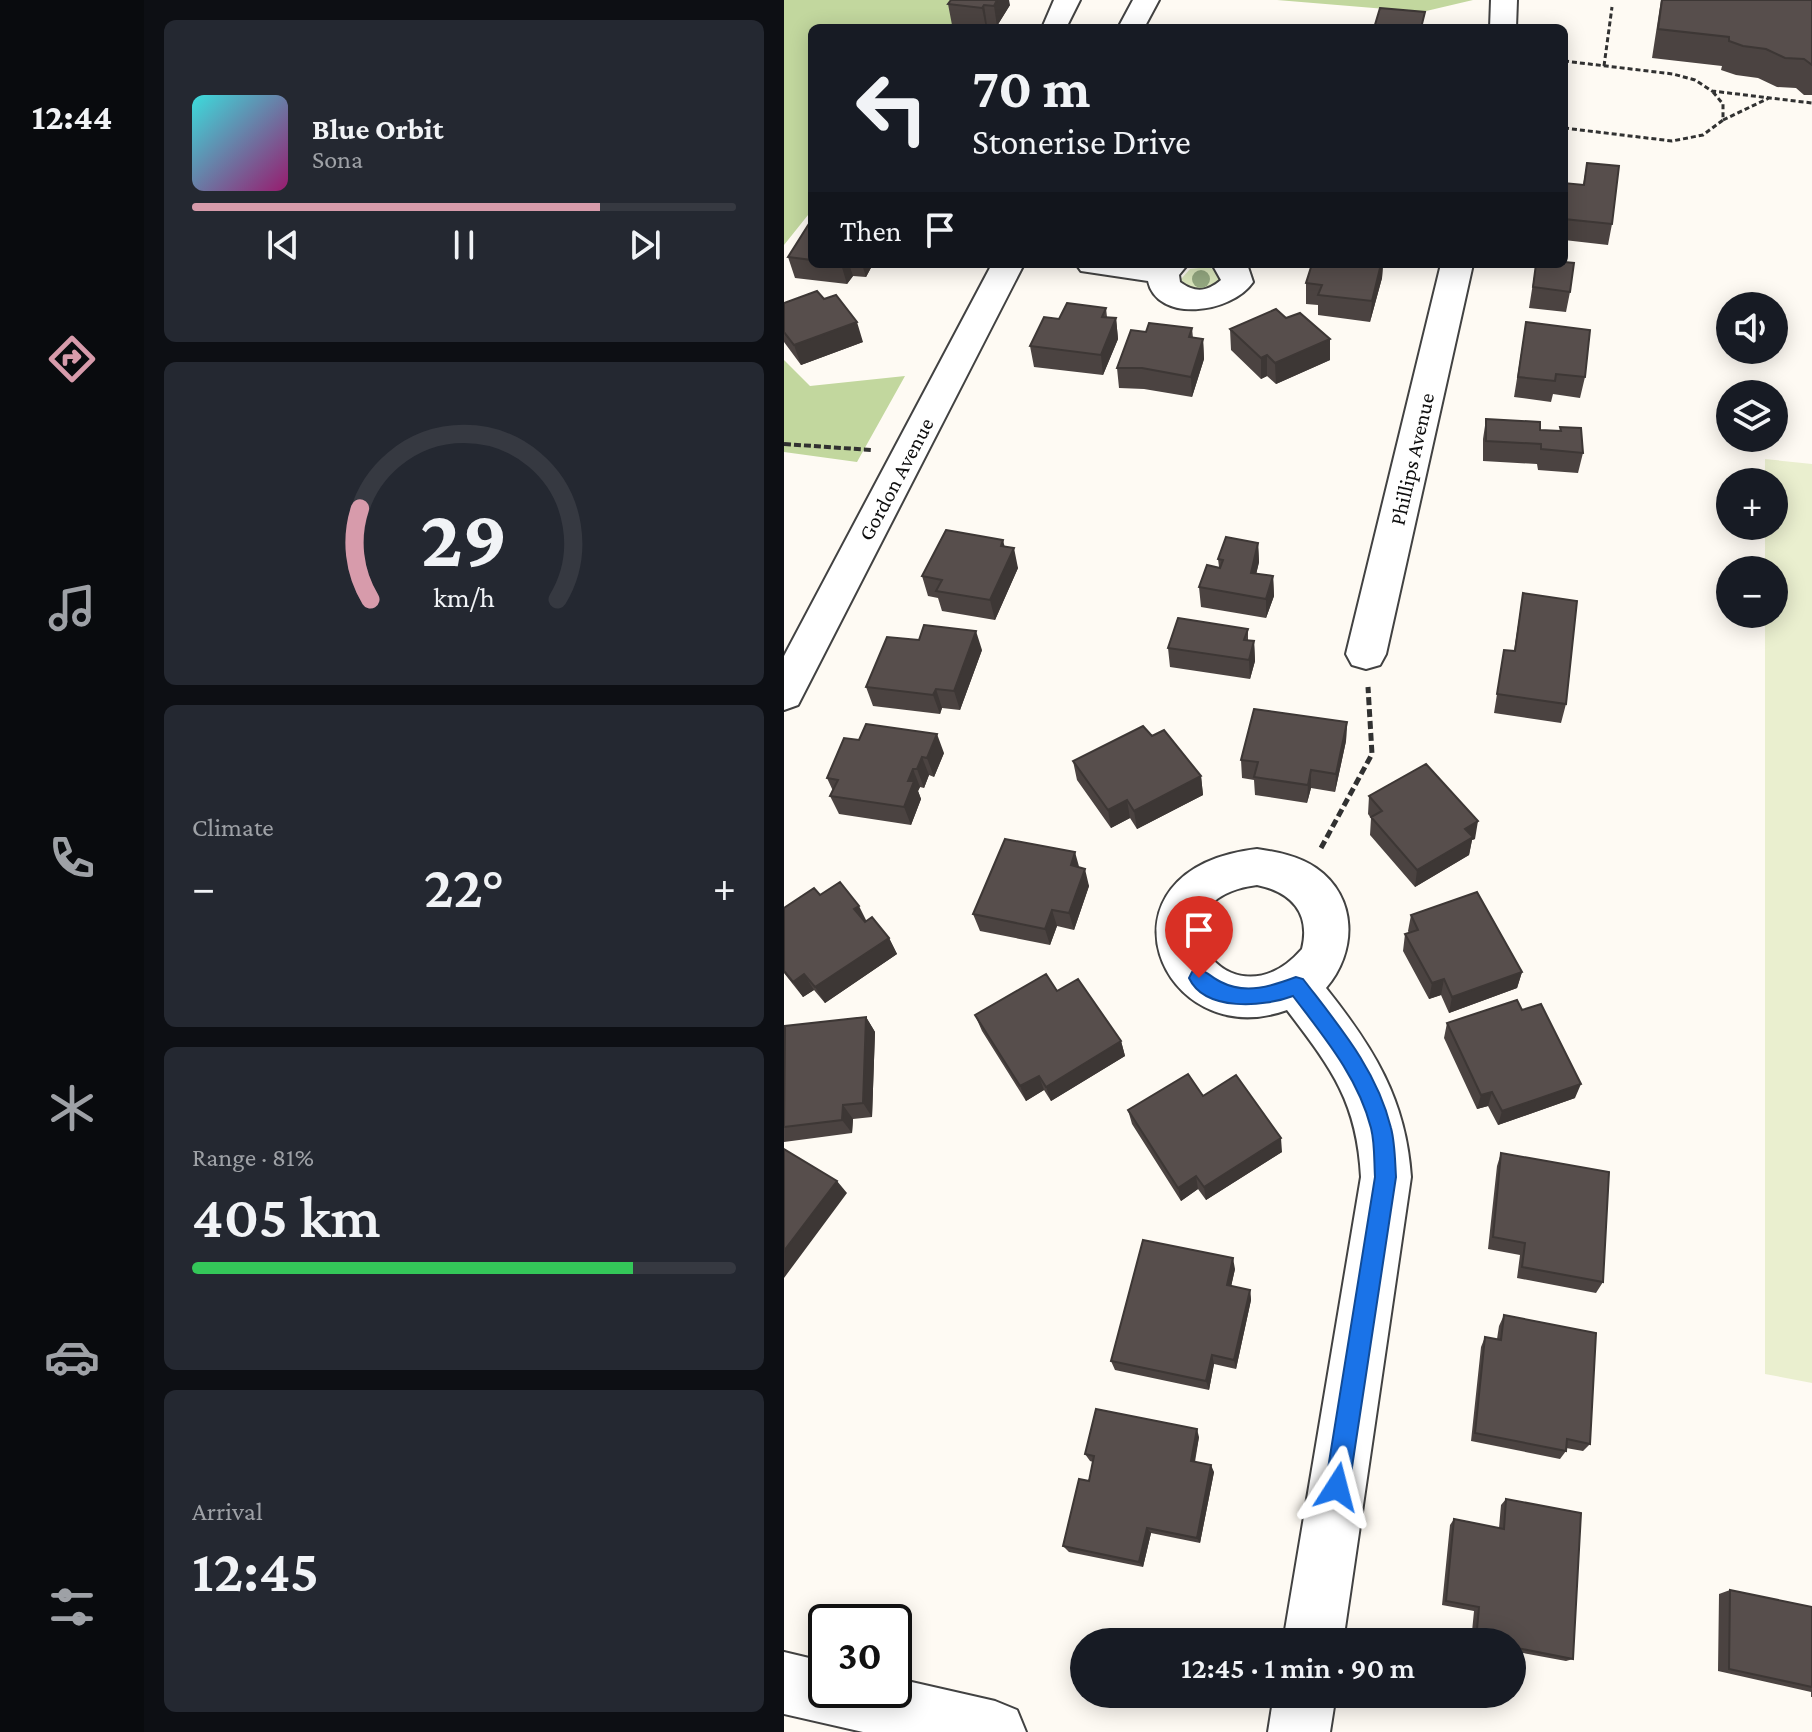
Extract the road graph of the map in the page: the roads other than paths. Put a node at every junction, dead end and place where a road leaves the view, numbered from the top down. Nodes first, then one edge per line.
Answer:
1 (1067, 0) edge
2 (1146, 0) edge
3 (1504, 0) edge
4 (1055, 24) edge
5 (1133, 24) edge
6 (1503, 24) edge
7 (1006, 268) edge
8 (1233, 268) edge
9 (1456, 268) edge
10 (1168, 269) edge
11 (1366, 654) road end
12 (784, 694) edge
13 (1296, 985) junction
14 (1315, 1628) edge
15 (784, 1683) edge
16 (1303, 1708) edge
17 (995, 1732) edge
18 (1299, 1732) edge

1 - 4 street
2 - 5 street
3 - 6 street
7 - 12 street, Gordon Avenue
8 - 10 street
9 - 11 street, Phillips Avenue
13 - 13 street
13 - 14 street
15 - 17 street
16 - 18 street

